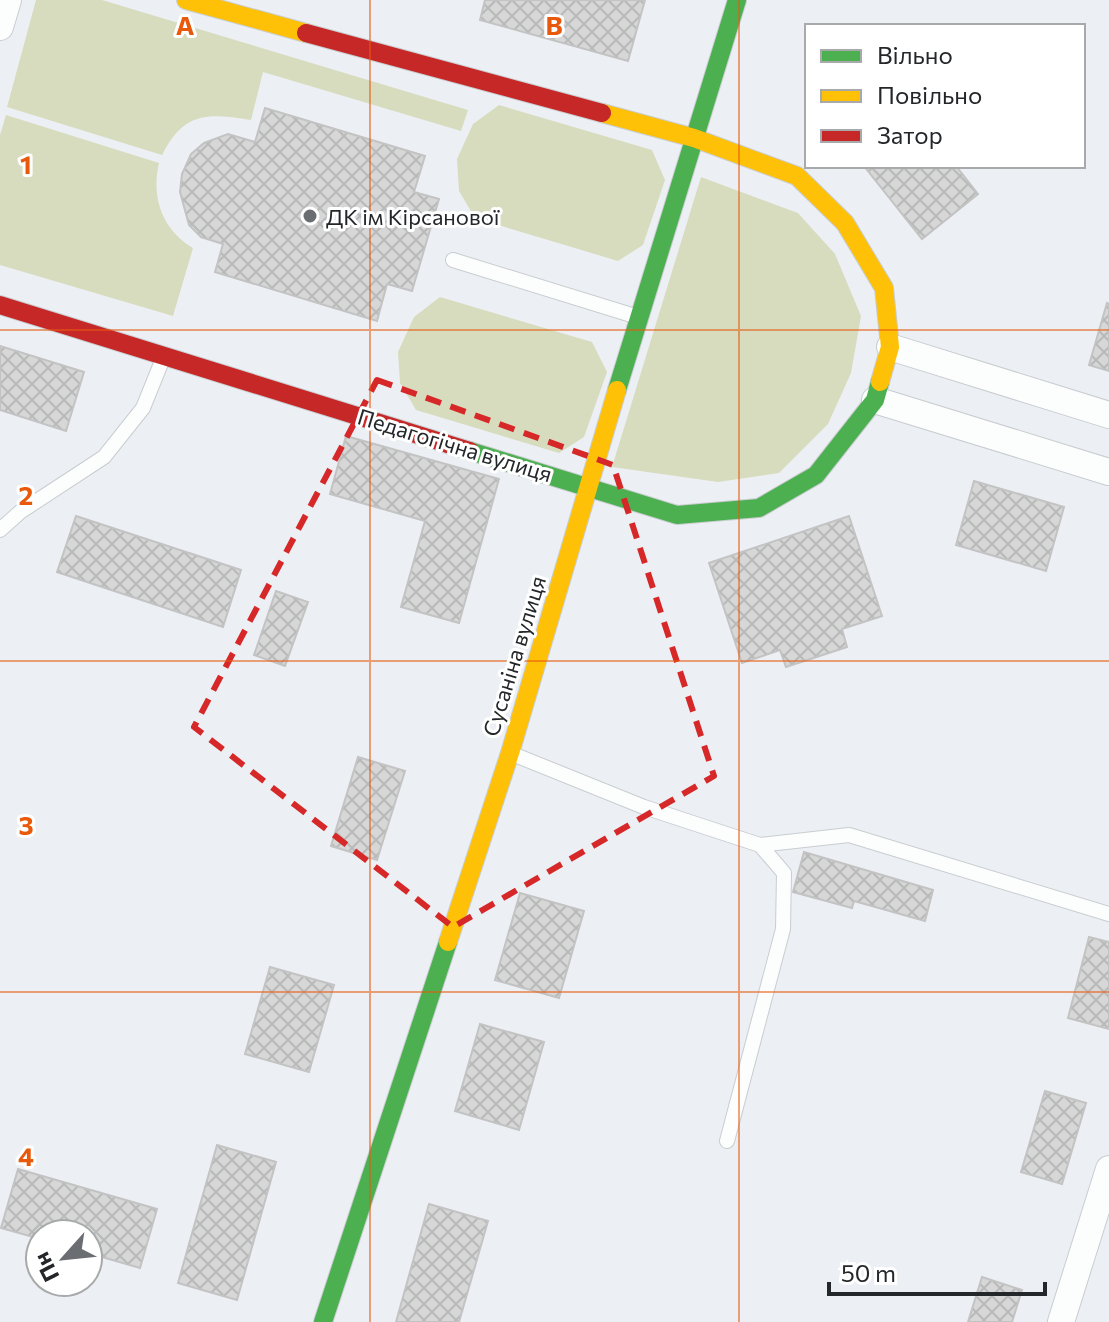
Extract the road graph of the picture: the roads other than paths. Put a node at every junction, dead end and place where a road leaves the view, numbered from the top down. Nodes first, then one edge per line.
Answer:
1 (8, 0) edge
2 (186, 0) edge
3 (737, 0) edge
4 (0, 27) edge
5 (694, 138) junction
6 (453, 260) dead end
7 (0, 305) edge
8 (639, 317) junction
9 (890, 347) junction
10 (164, 356) junction
11 (875, 400) junction
12 (1109, 415) edge
13 (1109, 472) edge
14 (589, 486) junction
15 (0, 530) edge
16 (510, 753) junction
17 (760, 845) junction
18 (1109, 914) edge
19 (727, 1141) dead end
20 (1109, 1169) edge
21 (323, 1322) edge
22 (1061, 1322) edge

1 - 4 street
2 - 5 street, Педагогічна вулиця
3 - 5 street, Сусаніна вулиця
5 - 8 street, Сусаніна вулиця
5 - 9 street, Педагогічна вулиця
6 - 8 lane
7 - 10 street, Педагогічна вулиця
8 - 14 street, Сусаніна вулиця
9 - 11 street, Педагогічна вулиця
9 - 12 street
10 - 14 street, Педагогічна вулиця
10 - 15 lane
11 - 13 street
11 - 14 street, Педагогічна вулиця
14 - 16 street, Сусаніна вулиця
16 - 17 lane
16 - 21 street, Сусаніна вулиця
17 - 18 lane
17 - 19 lane
20 - 22 street

